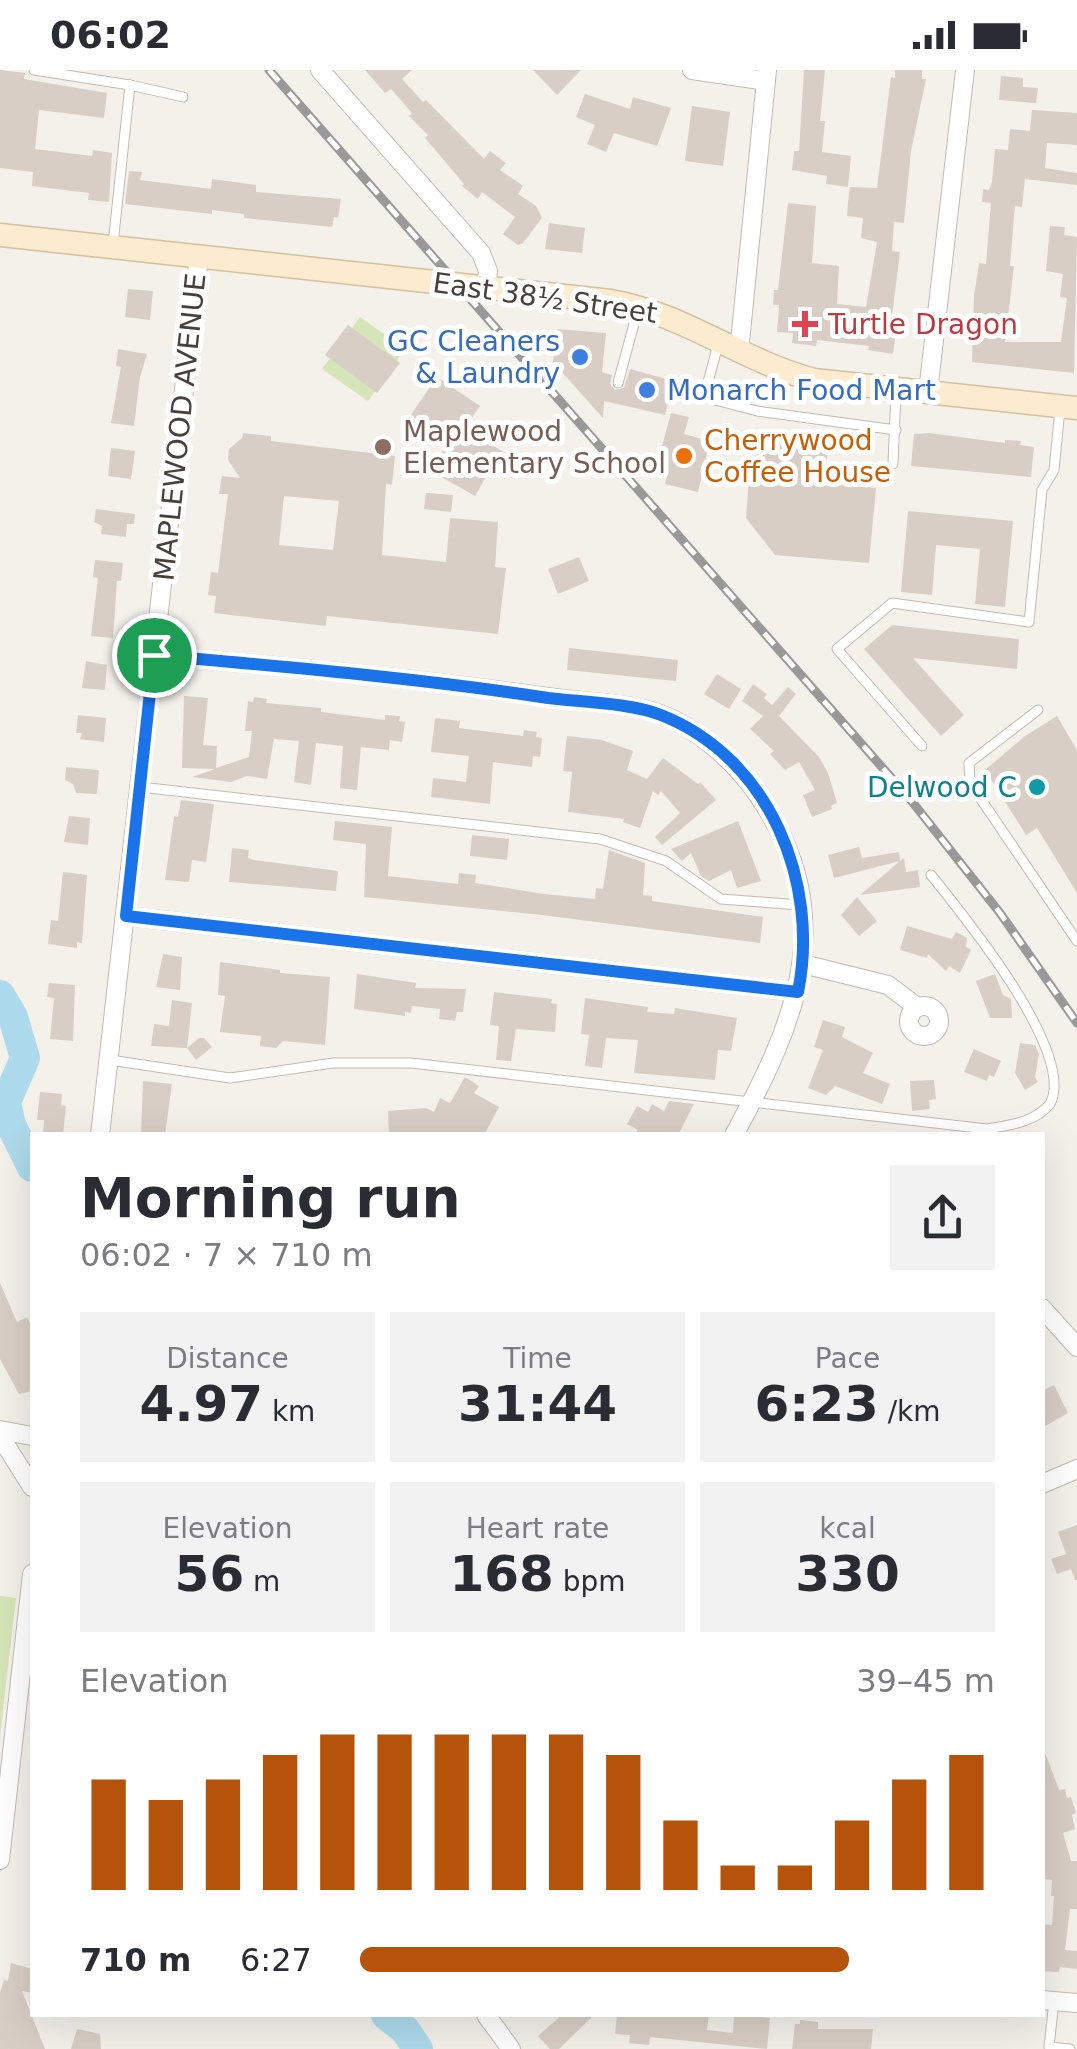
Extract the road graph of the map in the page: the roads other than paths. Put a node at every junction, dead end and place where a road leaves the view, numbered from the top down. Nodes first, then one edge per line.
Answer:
1 (34, 70) edge
2 (320, 70) edge
3 (692, 70) edge
4 (965, 70) edge
5 (767, 75) edge
6 (130, 85) junction
7 (183, 97) dead end
8 (0, 235) edge
9 (113, 247) junction
10 (199, 256) junction
11 (486, 289) junction
12 (639, 306) junction
13 (729, 347) junction
14 (618, 383) dead end
15 (896, 389) junction
16 (928, 392) junction
17 (1068, 407) edge
18 (896, 430) junction
19 (893, 464) dead end
20 (154, 655) junction
21 (1038, 710) dead end
22 (922, 746) dead end
23 (140, 787) junction
24 (930, 875) dead end
25 (803, 905) junction
26 (126, 916) junction
27 (1077, 941) edge
28 (803, 964) junction
29 (798, 992) junction
30 (917, 1007) dead end
31 (110, 1060) junction
32 (753, 1100) junction
33 (100, 1132) edge
34 (736, 1132) edge
35 (1045, 1310) edge
36 (1077, 1348) edge
37 (0, 1433) edge
38 (30, 1436) edge
39 (1077, 1469) edge
40 (1045, 1483) edge
41 (30, 1484) edge
42 (30, 1590) edge
43 (19, 1681) junction
44 (30, 1703) edge
45 (30, 1744) edge
46 (11, 1755) junction
47 (0, 1860) edge
48 (1048, 2000) edge
49 (1077, 2003) edge
50 (487, 2017) edge
51 (511, 2049) edge
52 (1070, 2049) edge

1 - 6 lane
2 - 11 street
3 - 5 street
4 - 16 street
5 - 13 street
6 - 7 lane
6 - 9 lane
8 - 9 street, East 38½ Street
9 - 10 street, East 38½ Street
10 - 11 street, East 38½ Street
10 - 20 street, MAPLEWOOD AVENUE
11 - 12 street, East 38½ Street
12 - 13 street, East 38½ Street
12 - 14 lane
13 - 15 street, East 38½ Street
13 - 18 lane
15 - 16 street, East 38½ Street
15 - 18 lane
16 - 17 street, East 38½ Street
17 - 22 lane
18 - 19 lane
20 - 23 street, MAPLEWOOD AVENUE
20 - 25 street
21 - 27 lane
23 - 25 lane
23 - 26 street, MAPLEWOOD AVENUE
24 - 32 lane
25 - 28 street
26 - 29 street
26 - 31 street, MAPLEWOOD AVENUE
28 - 29 street
28 - 30 street
29 - 32 street
31 - 32 lane
31 - 33 street, MAPLEWOOD AVENUE
32 - 34 street
35 - 36 street
37 - 38 street
37 - 41 street
39 - 40 street
42 - 43 street
43 - 44 street
43 - 46 street
45 - 46 street
46 - 47 street
48 - 49 street
48 - 52 lane
50 - 51 street

